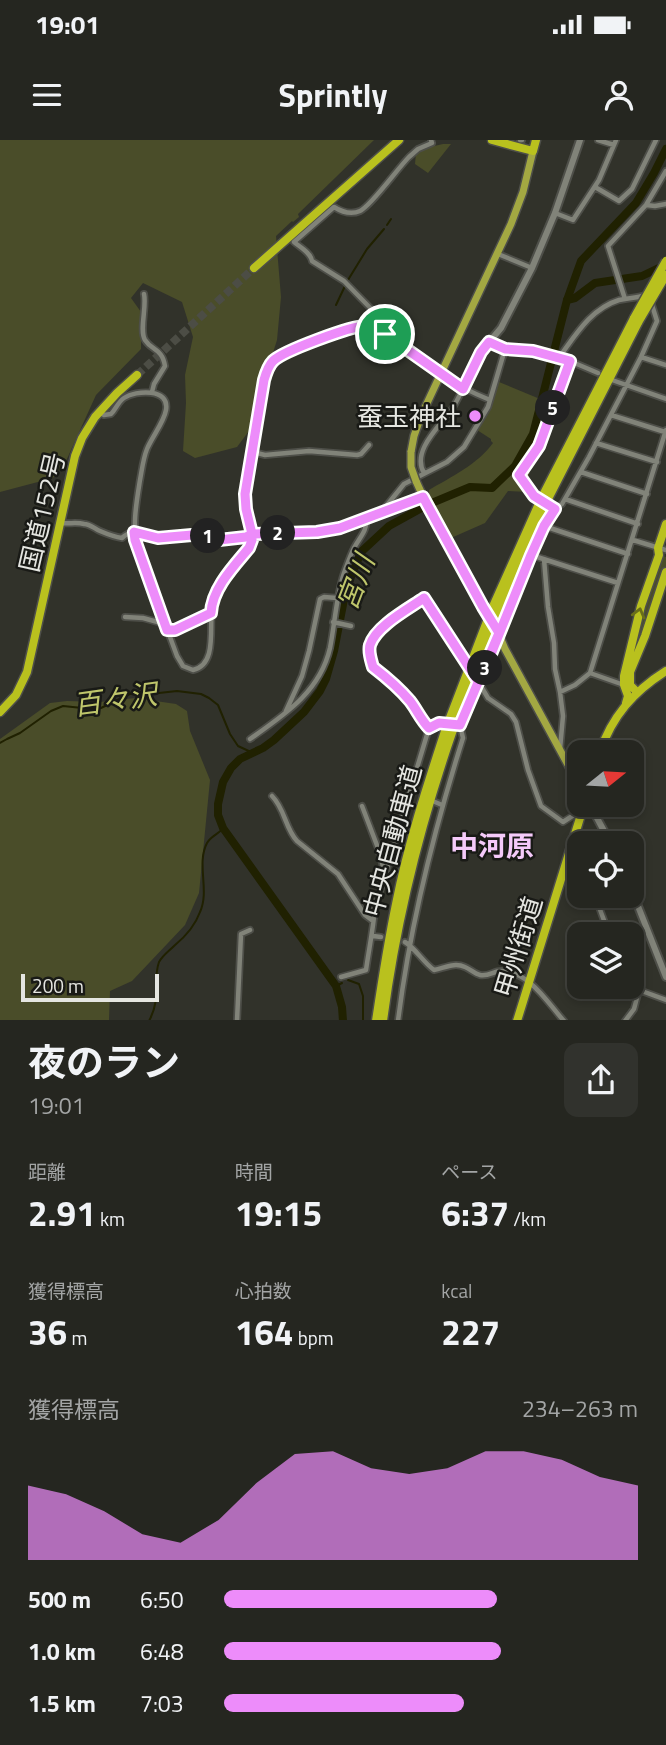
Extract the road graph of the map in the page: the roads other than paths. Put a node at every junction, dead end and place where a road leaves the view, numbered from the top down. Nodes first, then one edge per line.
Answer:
1 (399, 140) edge
2 (431, 140) edge
3 (492, 140) edge
4 (536, 140) edge
5 (580, 140) edge
6 (598, 140) edge
7 (656, 140) edge
8 (615, 142) edge
9 (533, 151) junction
10 (666, 171) edge
11 (595, 187) junction
12 (666, 204) edge
13 (646, 205) junction
14 (555, 213) junction
15 (497, 253) junction
16 (666, 261) edge
17 (254, 268) tunnel mouth
18 (532, 268) junction
19 (666, 275) edge
20 (666, 286) edge
21 (144, 294) dead end
22 (648, 295) junction
23 (624, 297) junction
24 (637, 320) junction
25 (385, 334) junction
26 (489, 342) junction
27 (505, 349) junction
28 (640, 356) junction
29 (560, 357) junction
30 (570, 361) junction
31 (666, 365) edge
32 (598, 373) dead end
33 (440, 374) junction
34 (137, 375) tunnel mouth
35 (612, 380) dead end
36 (625, 386) junction
37 (463, 389) junction
38 (152, 392) junction
39 (666, 399) edge
40 (491, 400) junction
41 (99, 412) junction
42 (611, 415) junction
43 (666, 431) edge
44 (596, 443) junction
45 (369, 445) dead end
46 (253, 452) junction
47 (656, 462) junction
48 (581, 472) junction
49 (424, 473) junction
50 (647, 494) junction
51 (424, 498) junction
52 (565, 499) junction
53 (555, 509) junction
54 (382, 511) junction
55 (366, 519) junction
56 (60, 522) junction
57 (638, 524) junction
58 (666, 524) edge
59 (544, 526) junction
60 (134, 532) junction
61 (252, 534) junction
62 (633, 540) junction
63 (662, 549) edge
64 (628, 554) junction
65 (531, 555) junction
66 (544, 559) junction
67 (666, 572) edge
68 (618, 583) junction
69 (337, 598) junction
70 (211, 613) junction
71 (125, 617) dead end
72 (334, 623) junction
73 (350, 626) dead end
74 (166, 627) junction
75 (499, 633) junction
76 (666, 671) edge
77 (590, 673) junction
78 (478, 681) junction
79 (624, 685) junction
80 (560, 692) junction
81 (637, 692) junction
82 (626, 703) junction
83 (0, 712) edge
84 (286, 714) junction
85 (429, 728) junction
86 (453, 728) junction
87 (250, 739) dead end
88 (605, 740) edge
89 (560, 749) junction
90 (567, 762) edge
91 (410, 794) junction
92 (272, 796) dead end
93 (417, 797) dead end
94 (435, 802) dead end
95 (442, 805) junction
96 (362, 806) dead end
97 (571, 817) edge
98 (582, 817) edge
99 (385, 874) junction
100 (639, 908) edge
101 (374, 921) junction
102 (250, 930) dead end
103 (373, 936) junction
104 (381, 937) dead end
105 (408, 943) junction
106 (341, 977) dead end
107 (666, 977) edge
108 (529, 982) junction
109 (644, 992) edge
110 (637, 999) edge
111 (666, 1000) edge
112 (237, 1020) edge
113 (376, 1020) edge
114 (383, 1020) edge
115 (398, 1020) edge
116 (517, 1020) edge
117 (564, 1020) edge
118 (625, 1020) edge

1 - 17 highway
2 - 25 street
3 - 9 highway
4 - 9 highway
5 - 14 street
6 - 8 street
7 - 11 street
8 - 11 street
9 - 15 main road
10 - 13 street
11 - 14 street
12 - 13 street
13 - 23 street
14 - 18 street
15 - 18 street
15 - 33 main road
16 - 24 highway, 中央自動車道, bridge
18 - 26 street
19 - 24 highway, 中央自動車道, bridge
20 - 22 street
21 - 38 street
22 - 23 street
22 - 28 street
23 - 29 street
24 - 86 highway, 中央自動車道, bridge
25 - 33 street
25 - 46 street
26 - 27 street
26 - 37 street
27 - 29 street
27 - 40 street
28 - 31 street
28 - 36 street
29 - 30 street
30 - 32 street
30 - 53 street
33 - 37 street
33 - 51 main road, bridge
34 - 41 highway, 国道152号
35 - 36 street
36 - 39 street
36 - 42 street
37 - 40 street
37 - 49 street
38 - 41 street
38 - 60 street
40 - 49 street
41 - 56 highway, 国道152号
42 - 43 street
42 - 44 street
43 - 47 street
44 - 47 street
44 - 48 street
45 - 46 street
46 - 61 street
47 - 50 street
48 - 50 street
48 - 52 street
49 - 54 street
50 - 57 street
51 - 54 street
51 - 75 main road
52 - 53 street
52 - 57 street
53 - 59 street
54 - 55 street
55 - 61 street
55 - 69 street
56 - 60 street
56 - 83 highway, 国道152号
57 - 62 street
58 - 63 highway
59 - 64 street
59 - 65 street
60 - 61 street
60 - 74 street
61 - 70 street
62 - 63 street
62 - 64 street
79 -> 63 highway
64 - 68 street
65 - 66 street
65 - 75 street
66 - 68 street
66 - 80 street
67 - 81 highway
68 - 77 street
69 - 72 street
69 - 84 street
70 - 74 street
70 - 74 street
71 - 74 street
72 - 73 street
72 - 84 street
75 - 78 street
75 - 89 main road
76 - 81 highway
77 - 79 street
77 - 80 street
78 - 85 street
78 - 86 street
78 - 97 street
79 - 82 highway
80 - 89 street
81 - 82 highway
82 - 88 highway
84 - 87 street
85 - 86 street
85 - 91 street
86 - 95 street
86 - 113 highway, 中央自動車道
86 - 114 highway, 中央自動車道
89 - 90 main road
91 - 93 street
91 - 99 street
92 - 101 street
94 - 95 street
95 - 105 street
96 - 99 street
98 - 108 highway, 甲州街道
99 - 101 street
100 - 107 street
101 - 103 street
102 - 112 street
103 - 104 street
103 - 106 street
105 - 108 street
105 - 115 street
108 - 116 highway, 甲州街道
108 - 117 street
109 - 111 street
110 - 118 street

